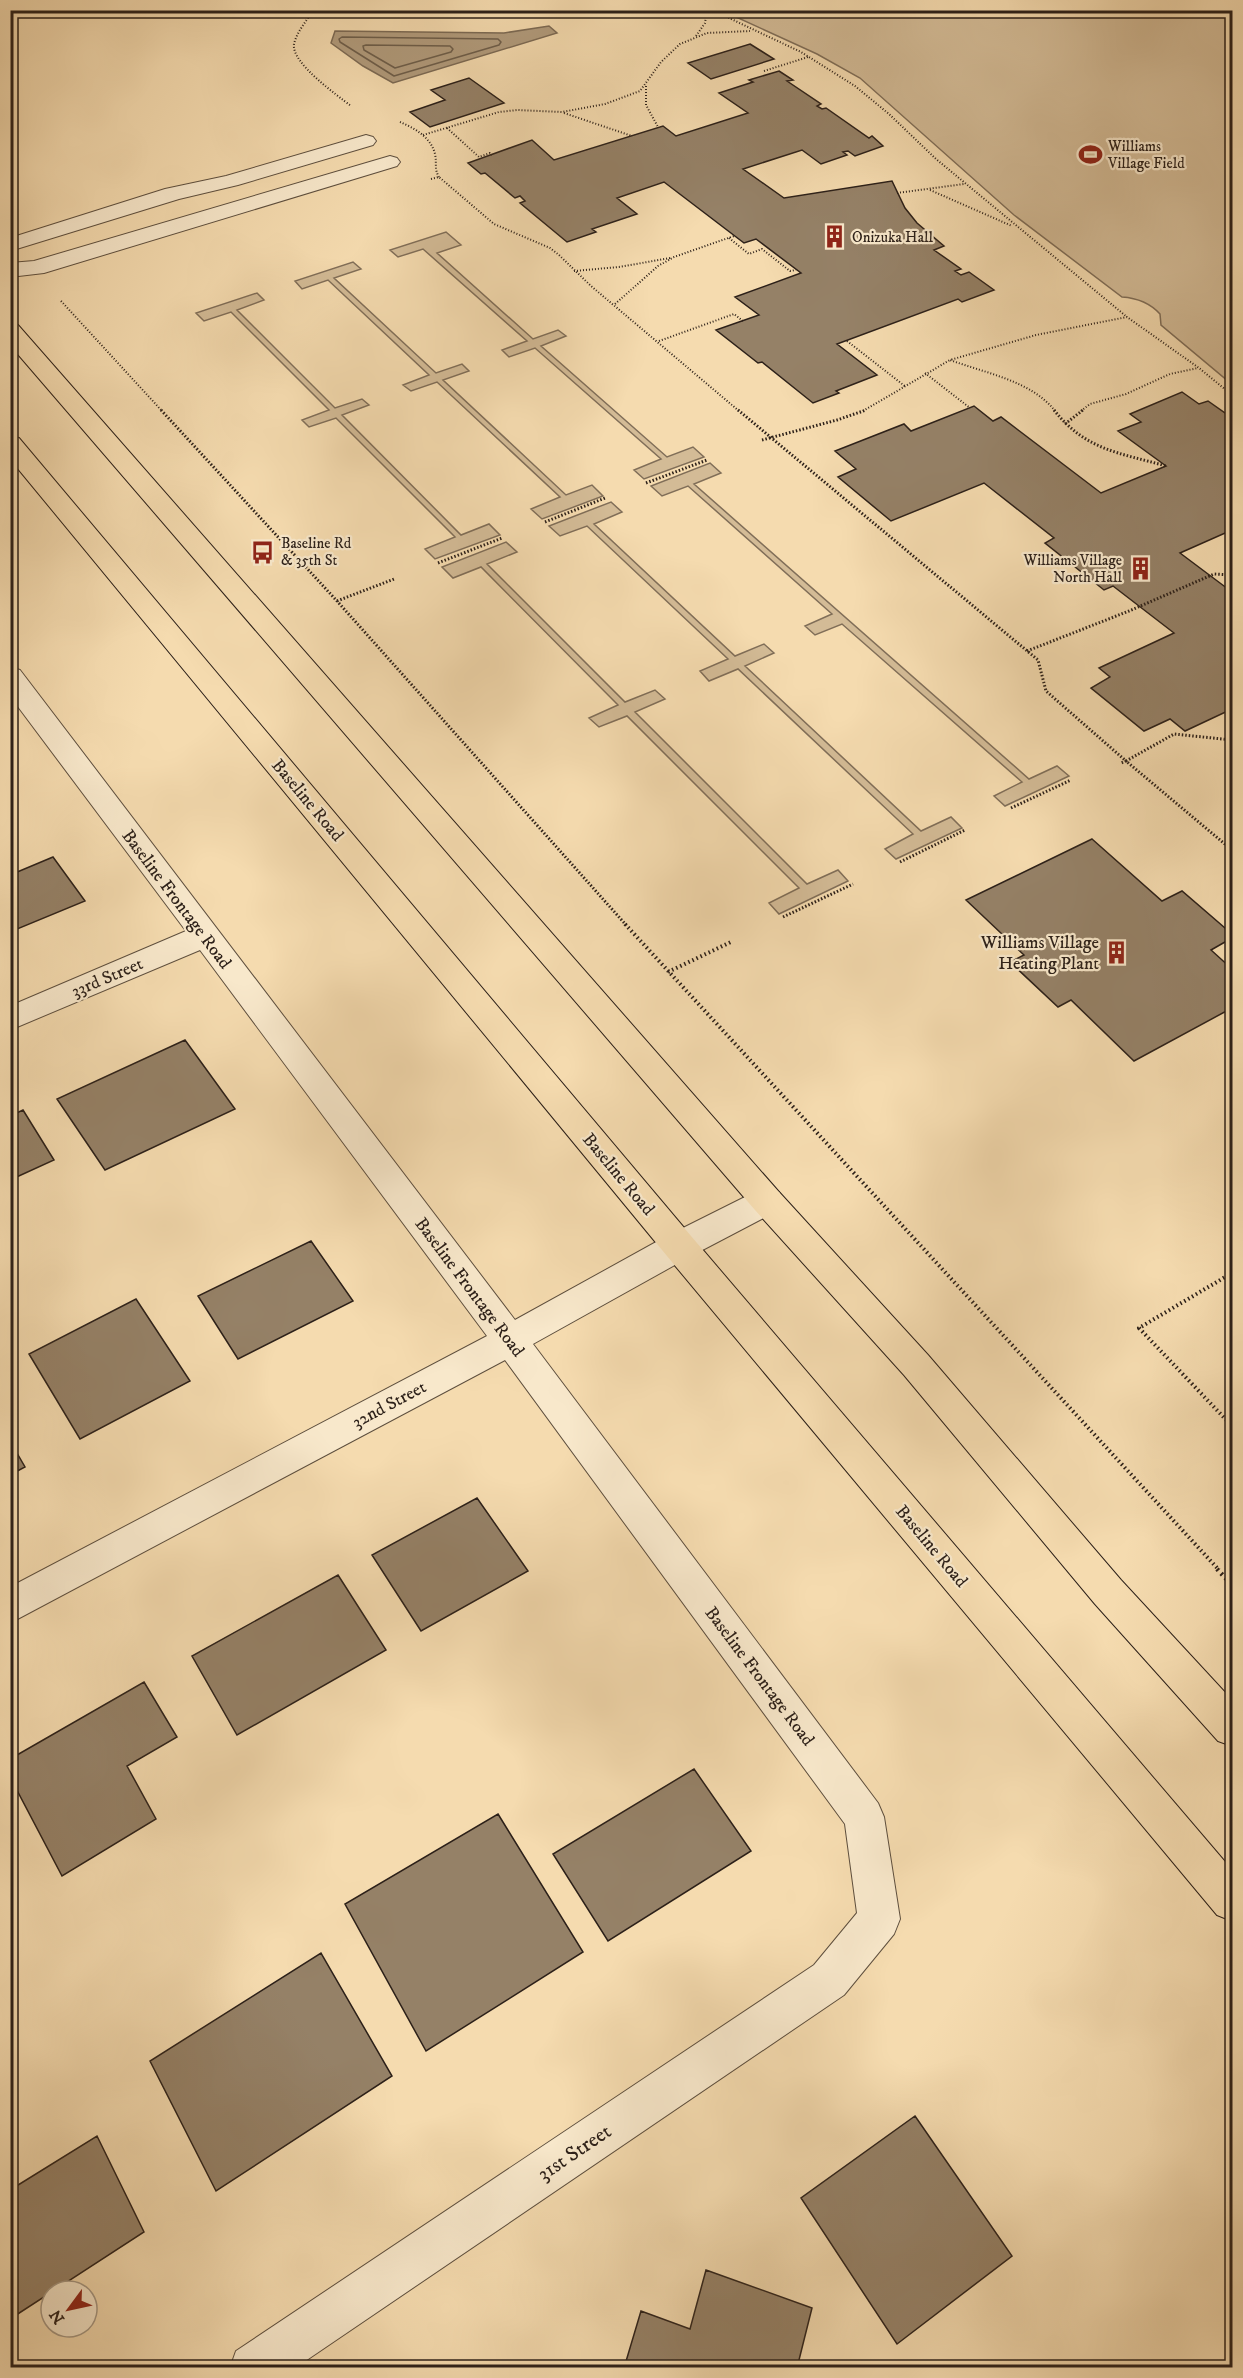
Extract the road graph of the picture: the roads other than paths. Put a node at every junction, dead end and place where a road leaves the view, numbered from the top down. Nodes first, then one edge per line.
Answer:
1 (366, 141) dead end
2 (390, 162) dead end
3 (10, 245) edge
4 (10, 270) edge
5 (10, 330) edge
6 (10, 443) edge
7 (10, 676) edge
8 (204, 936) junction
9 (10, 1018) edge
10 (767, 1201) junction
11 (679, 1246) junction
12 (510, 1340) junction
13 (10, 1606) edge
14 (1233, 1728) edge
15 (1233, 1901) edge
16 (879, 1919) joint
17 (253, 2367) edge

1 - 3 street
2 - 4 street
5 - 10 main road
6 - 11 main road, Baseline Road
7 - 8 street, Baseline Frontage Road
8 - 9 street, 33rd Street
8 - 12 street, Baseline Frontage Road
10 - 11 street, 32nd Street
10 - 14 main road
11 - 12 street, 32nd Street
11 - 15 main road, Baseline Road
12 - 13 street, 32nd Street
12 - 16 street, Baseline Frontage Road
16 - 17 street, 31st Street

